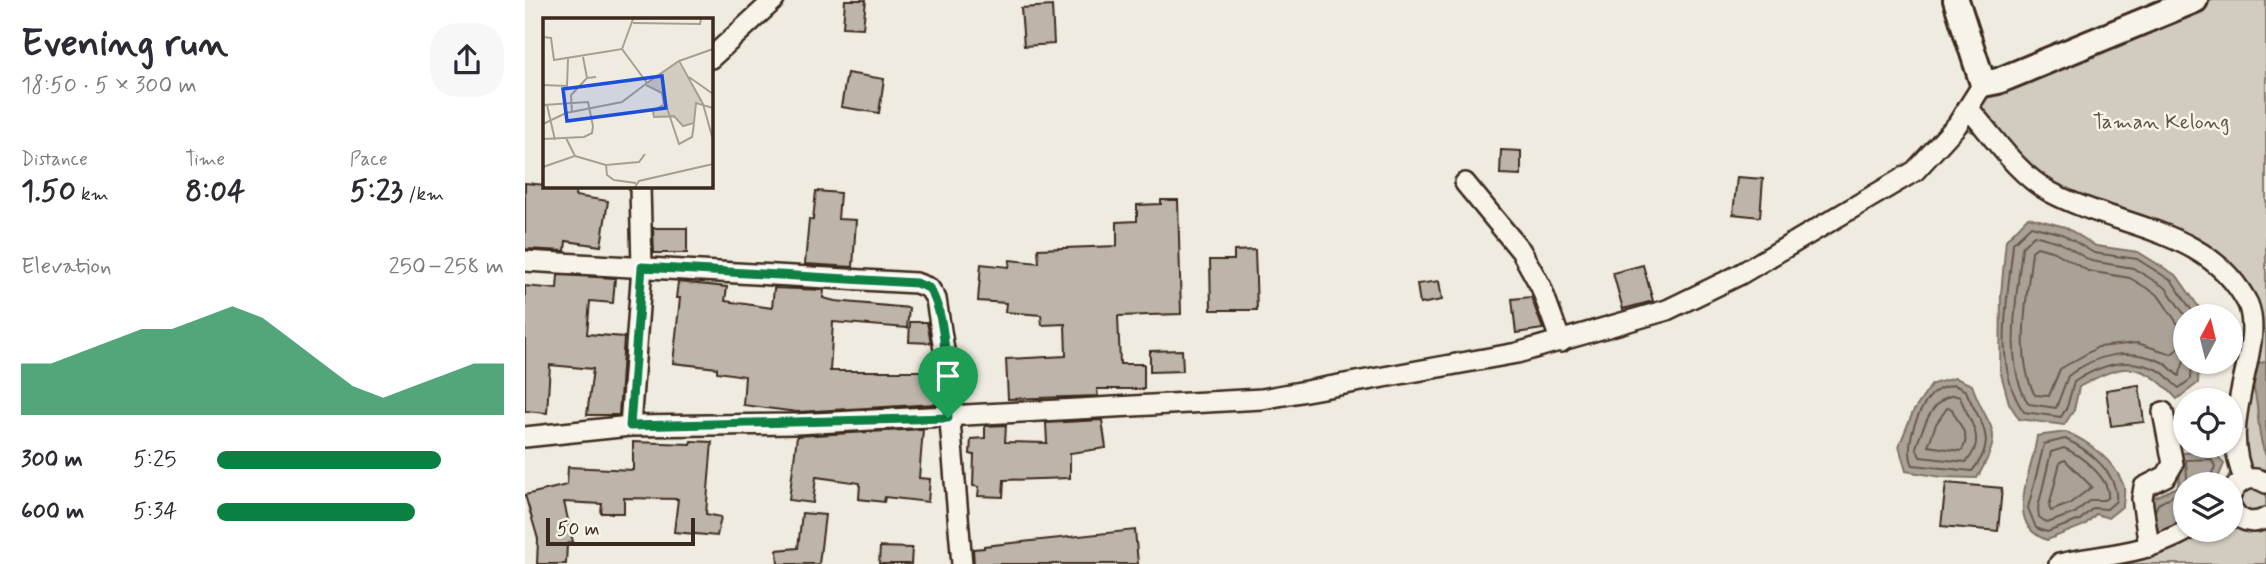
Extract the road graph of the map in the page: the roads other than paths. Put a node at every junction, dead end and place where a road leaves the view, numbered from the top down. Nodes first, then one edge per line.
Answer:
1 (774, 0) edge
2 (1956, 0) edge
3 (2195, 0) edge
4 (712, 57) edge
5 (1983, 84) junction
6 (1969, 109) junction
7 (1465, 183) dead end
8 (640, 187) edge
9 (525, 261) edge
10 (642, 267) junction
11 (1561, 342) junction
12 (2163, 412) dead end
13 (948, 418) junction
14 (630, 426) junction
15 (525, 437) edge
16 (2245, 480) joint
17 (2266, 483) edge
18 (2266, 518) edge
19 (2243, 520) edge
20 (2173, 537) edge
21 (2149, 547) junction
22 (962, 564) edge
23 (2059, 564) edge

1 - 4 street
2 - 5 main road
3 - 5 main road
5 - 6 street
6 - 11 street
6 - 16 street
7 - 11 street
8 - 10 street
9 - 10 street
10 - 13 street
10 - 14 street
11 - 13 street
12 - 21 street
13 - 14 street
13 - 22 street
14 - 15 street
16 - 17 street
18 - 19 street
20 - 21 street
21 - 23 street

